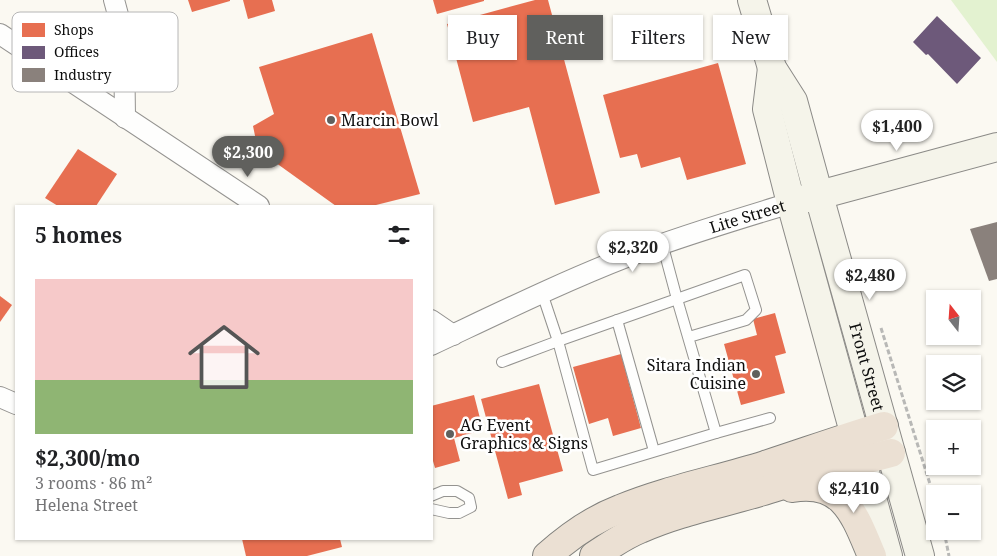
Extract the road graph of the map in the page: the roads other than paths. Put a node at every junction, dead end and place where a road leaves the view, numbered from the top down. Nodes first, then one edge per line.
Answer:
1 (752, 0) edge
2 (0, 34) edge
3 (12, 42) edge
4 (86, 92) edge
5 (125, 92) edge
6 (125, 118) junction
7 (997, 147) edge
8 (806, 199) junction
9 (257, 205) edge
10 (662, 243) junction
11 (542, 293) junction
12 (677, 299) junction
13 (617, 320) junction
14 (433, 321) edge
15 (453, 335) junction
16 (689, 337) junction
17 (558, 341) junction
18 (433, 344) edge
19 (502, 362) dead end
20 (0, 397) edge
21 (15, 404) edge
22 (770, 418) dead end
23 (884, 426) junction
24 (716, 433) junction
25 (854, 434) junction
26 (654, 452) junction
27 (891, 453) junction
28 (862, 460) junction
29 (758, 493) junction
30 (433, 495) edge
31 (433, 508) edge
32 (547, 556) edge
33 (594, 556) edge
34 (872, 556) edge
35 (888, 556) edge
36 (920, 556) edge

1 - 8 main road, Front Street
2 - 3 street
4 - 6 street
5 - 6 street
6 - 9 street
7 - 8 main road, Lite Street
8 - 10 street, Lite Street
8 - 23 main road, Front Street
8 - 25 main road, Front Street
10 - 11 street, Lite Street
10 - 12 lane
11 - 15 street, Lite Street
11 - 17 lane
12 - 13 lane
12 - 16 lane
12 - 16 lane
13 - 17 lane
13 - 26 lane
14 - 15 street
15 - 18 street, Lite Street
16 - 24 lane
17 - 19 lane
17 - 26 lane
20 - 21 street
22 - 24 lane
23 - 25 highway
23 - 27 main road, Front Street
24 - 26 lane
25 - 28 main road, Front Street
25 - 32 highway
27 - 28 highway
27 - 36 main road, Front Street
28 - 29 highway
28 - 35 main road, Front Street
29 - 33 highway
29 - 34 highway
30 - 31 lane

